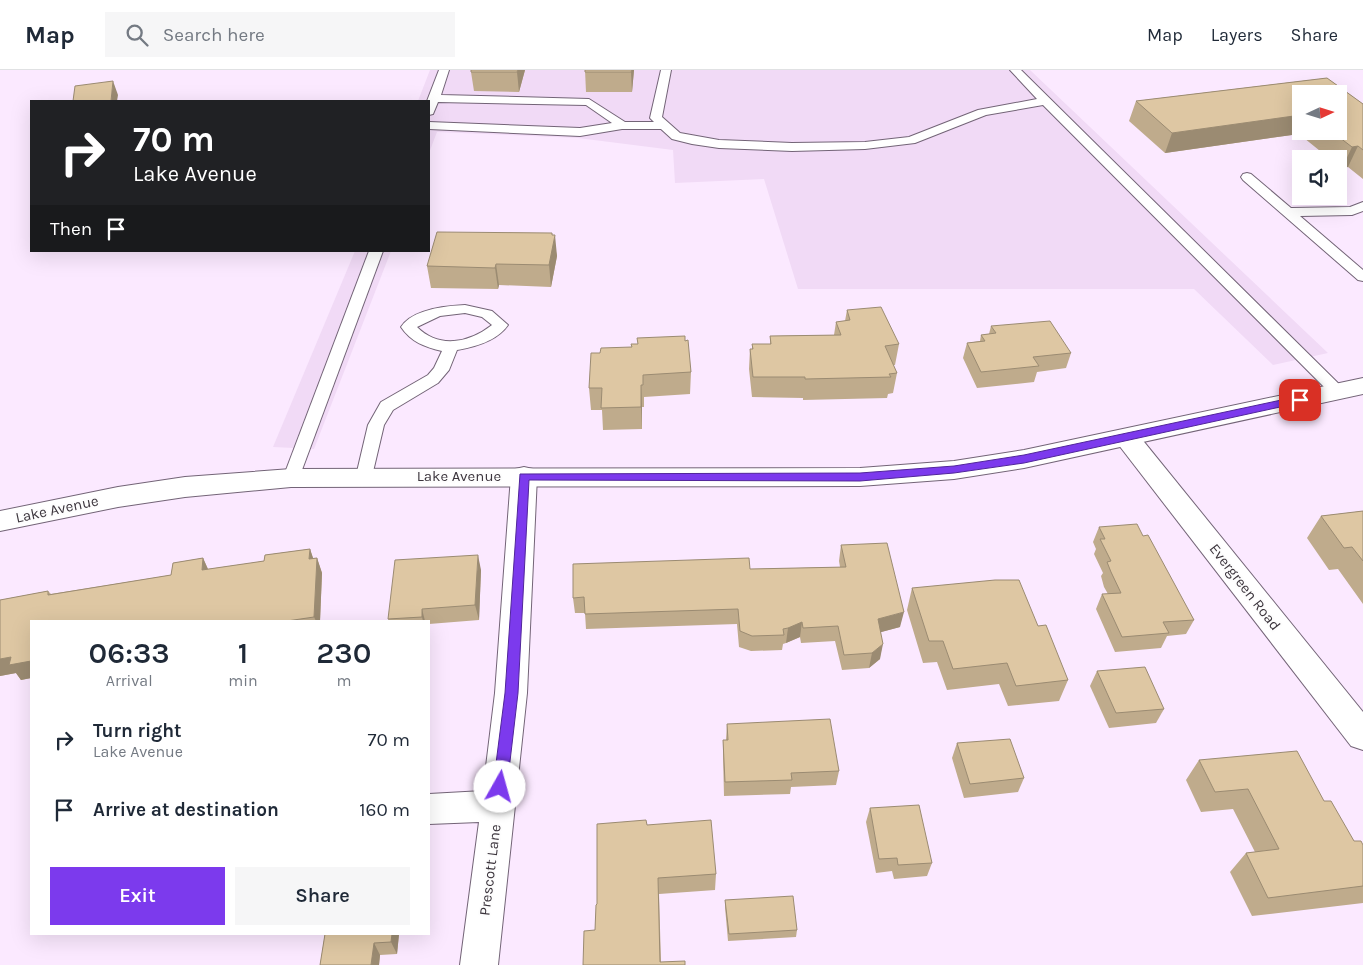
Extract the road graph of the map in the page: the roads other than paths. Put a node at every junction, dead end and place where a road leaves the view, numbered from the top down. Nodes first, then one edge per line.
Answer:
1 (444, 70) edge
2 (666, 70) edge
3 (1015, 70) edge
4 (434, 98) junction
5 (1046, 101) junction
6 (430, 109) edge
7 (622, 125) junction
8 (430, 126) edge
9 (665, 126) junction
10 (1247, 177) dead end
11 (1357, 208) edge
12 (1288, 212) junction
13 (1363, 219) edge
14 (376, 252) edge
15 (1363, 277) edge
16 (451, 346) junction
17 (1363, 386) edge
18 (1338, 391) junction
19 (1127, 438) junction
20 (364, 476) junction
21 (524, 476) junction
22 (291, 478) junction
23 (0, 522) edge
24 (1363, 736) edge
25 (498, 806) junction
26 (430, 809) edge
27 (479, 965) edge

1 - 4 lane
2 - 9 lane
3 - 5 lane
4 - 6 lane
4 - 7 lane
5 - 9 lane
5 - 18 lane
7 - 8 lane
7 - 9 lane
10 - 12 lane
11 - 12 lane
11 - 13 lane
12 - 15 lane
14 - 22 lane
16 - 16 lane
16 - 20 lane
17 - 18 main road, Lake Avenue
18 - 19 main road, Lake Avenue
19 - 21 main road, Lake Avenue
19 - 24 main road, Evergreen Road
20 - 21 main road, Lake Avenue
20 - 22 main road, Lake Avenue
21 - 25 main road, Prescott Lane
22 - 23 main road, Lake Avenue
25 - 26 main road
25 - 27 main road, Prescott Lane

